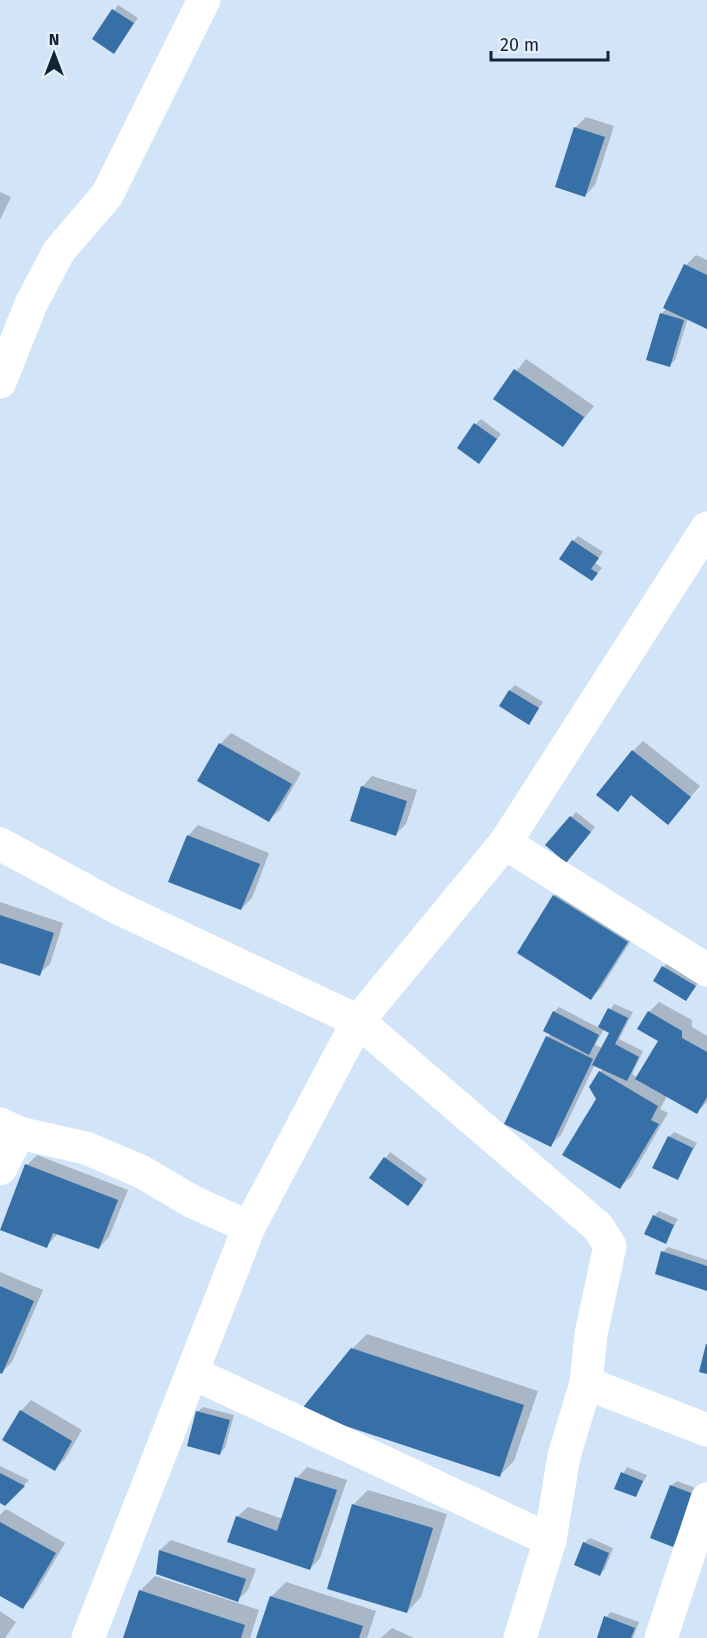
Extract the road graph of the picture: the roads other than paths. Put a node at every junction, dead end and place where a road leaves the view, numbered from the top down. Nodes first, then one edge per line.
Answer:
1 (204, 0) edge
2 (0, 382) edge
3 (707, 528) edge
4 (698, 561) edge
5 (505, 843) junction
6 (0, 844) edge
7 (707, 970) edge
8 (358, 1021) junction
9 (10, 1128) edge
10 (0, 1170) edge
11 (249, 1227) junction
12 (193, 1373) junction
13 (586, 1383) junction
14 (707, 1431) edge
15 (707, 1499) edge
16 (550, 1540) junction
17 (527, 1636) edge
18 (88, 1638) edge
19 (661, 1638) edge

1 - 2 street
3 - 4 street
4 - 5 street
5 - 7 street
5 - 8 street
6 - 8 street
8 - 11 street
8 - 13 street
9 - 10 street
9 - 11 street
11 - 12 street
12 - 16 street
12 - 18 street
13 - 14 street
13 - 16 street
15 - 19 street
16 - 17 street

